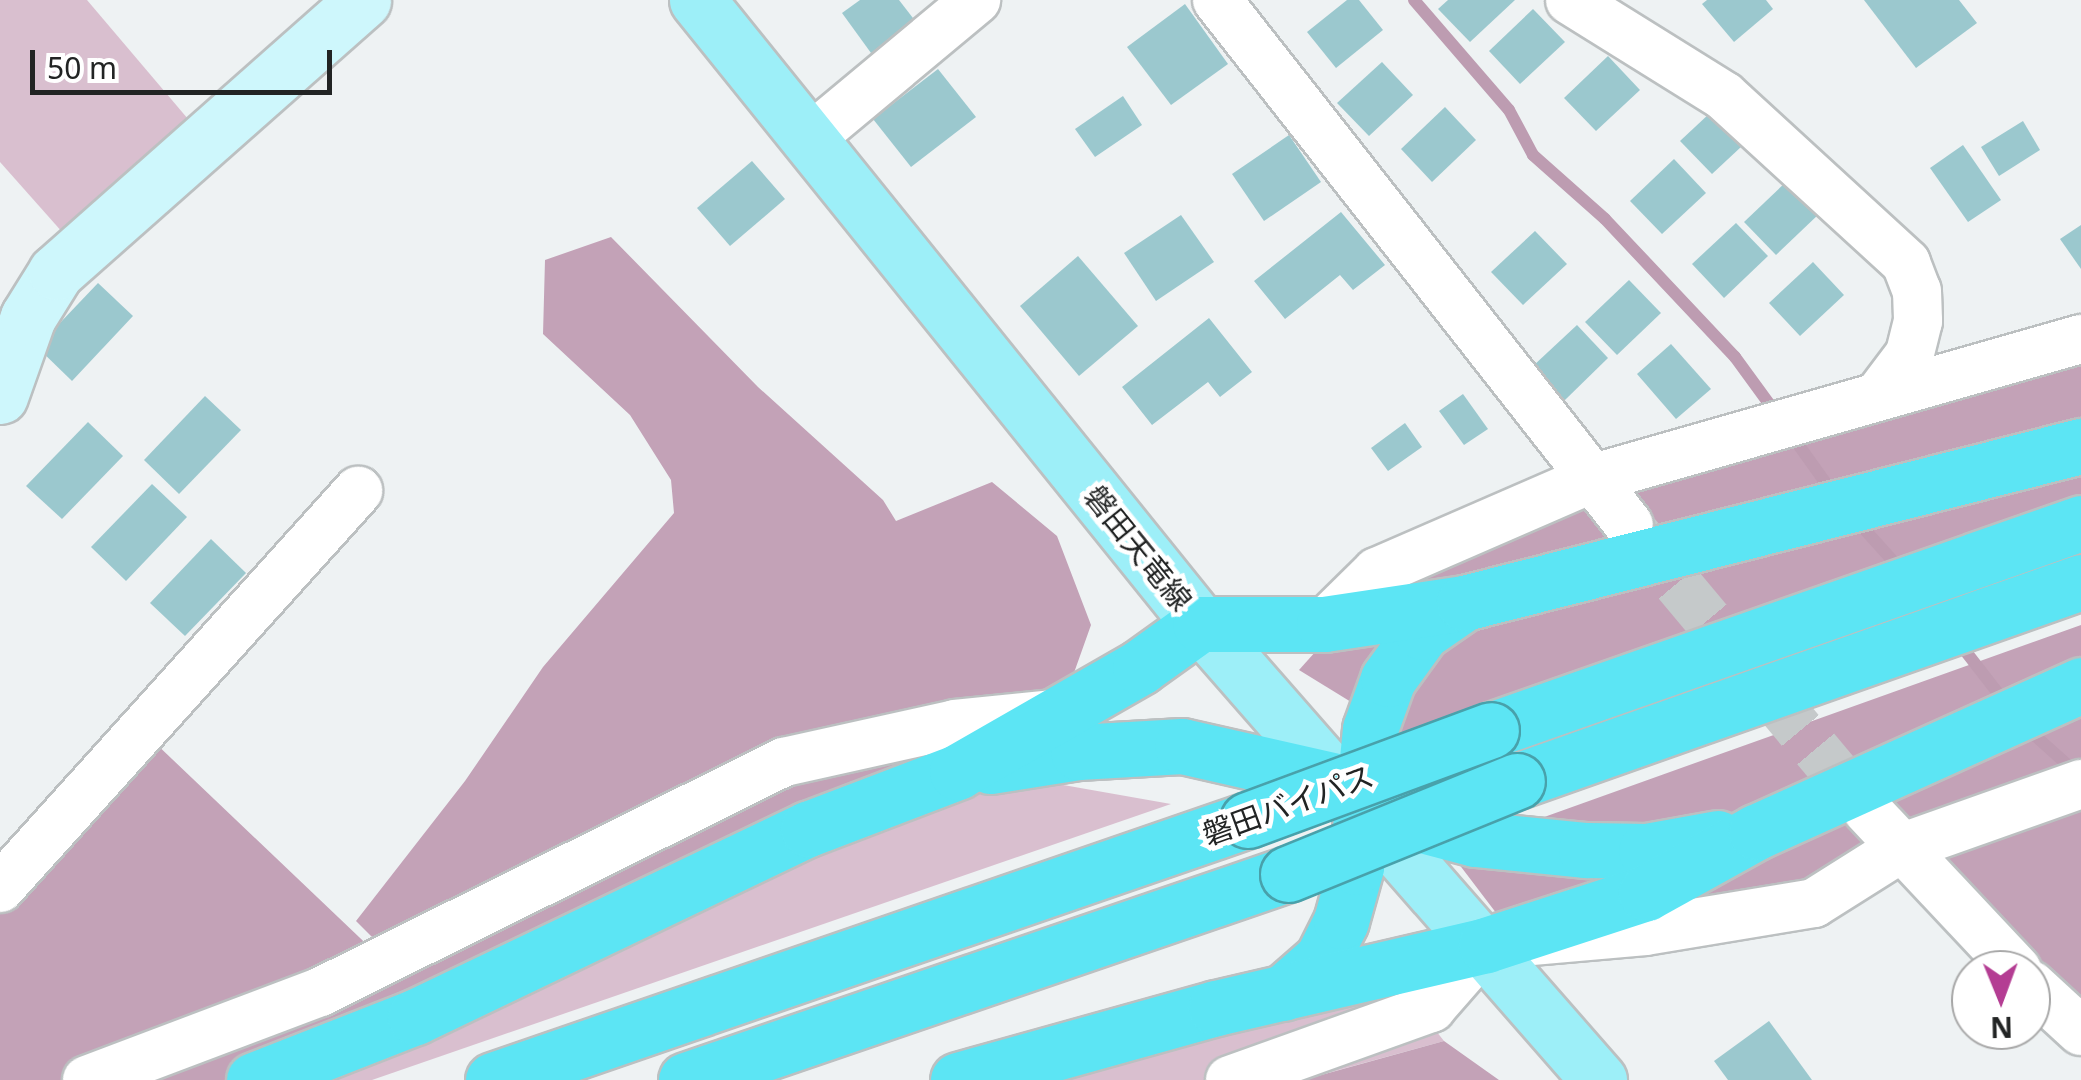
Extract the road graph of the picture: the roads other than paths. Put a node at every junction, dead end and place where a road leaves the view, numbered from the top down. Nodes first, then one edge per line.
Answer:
1 (363, 0) edge
2 (697, 0) edge
3 (976, 0) edge
4 (1217, 0) edge
5 (1570, 0) edge
6 (808, 140) junction
7 (2081, 339) edge
8 (1879, 395) junction
9 (0, 396) edge
10 (2081, 446) edge
11 (1590, 479) junction
12 (358, 491) dead end
13 (2081, 523) edge
14 (1628, 525) tunnel mouth
15 (2081, 582) edge
16 (1464, 603) junction
17 (1200, 624) junction
18 (1324, 624) junction
19 (2081, 685) edge
20 (1058, 714) junction
21 (957, 772) junction
22 (2063, 790) edge
23 (1350, 792) junction
24 (1868, 810) tunnel mouth
25 (1756, 832) junction
26 (1902, 848) junction
27 (0, 888) edge
28 (1486, 945) junction
29 (1998, 950) edge
30 (1283, 993) junction
31 (2051, 1004) edge
32 (2081, 1032) edge
33 (87, 1080) edge
34 (254, 1080) edge
35 (493, 1080) edge
36 (686, 1080) edge
37 (958, 1080) edge
38 (1230, 1080) edge
39 (1599, 1080) edge

1 - 9 street
2 - 6 main road, 磐田天竜線
3 - 6 street
4 - 11 street
5 - 8 street
6 - 17 main road, 磐田天竜線
7 - 8 street
8 - 11 street
10 - 16 highway
11 - 14 street
11 - 18 street
12 - 27 street
13 - 35 highway, 磐田バイパス, bridge
15 - 36 highway, 磐田バイパス, bridge
16 - 18 highway
16 - 23 highway
17 - 18 highway
17 - 20 highway
17 - 23 main road, 磐田天竜線
19 - 25 highway
20 - 21 highway
20 - 33 street
21 - 23 highway
21 - 34 highway
22 - 26 street
23 - 25 highway
23 - 28 main road, 磐田天竜線
23 - 30 highway
24 - 26 street
25 - 28 highway
26 - 28 street
26 - 29 street
28 - 30 highway
28 - 38 street
28 - 39 main road, 磐田天竜線
30 - 37 highway
31 - 32 street

